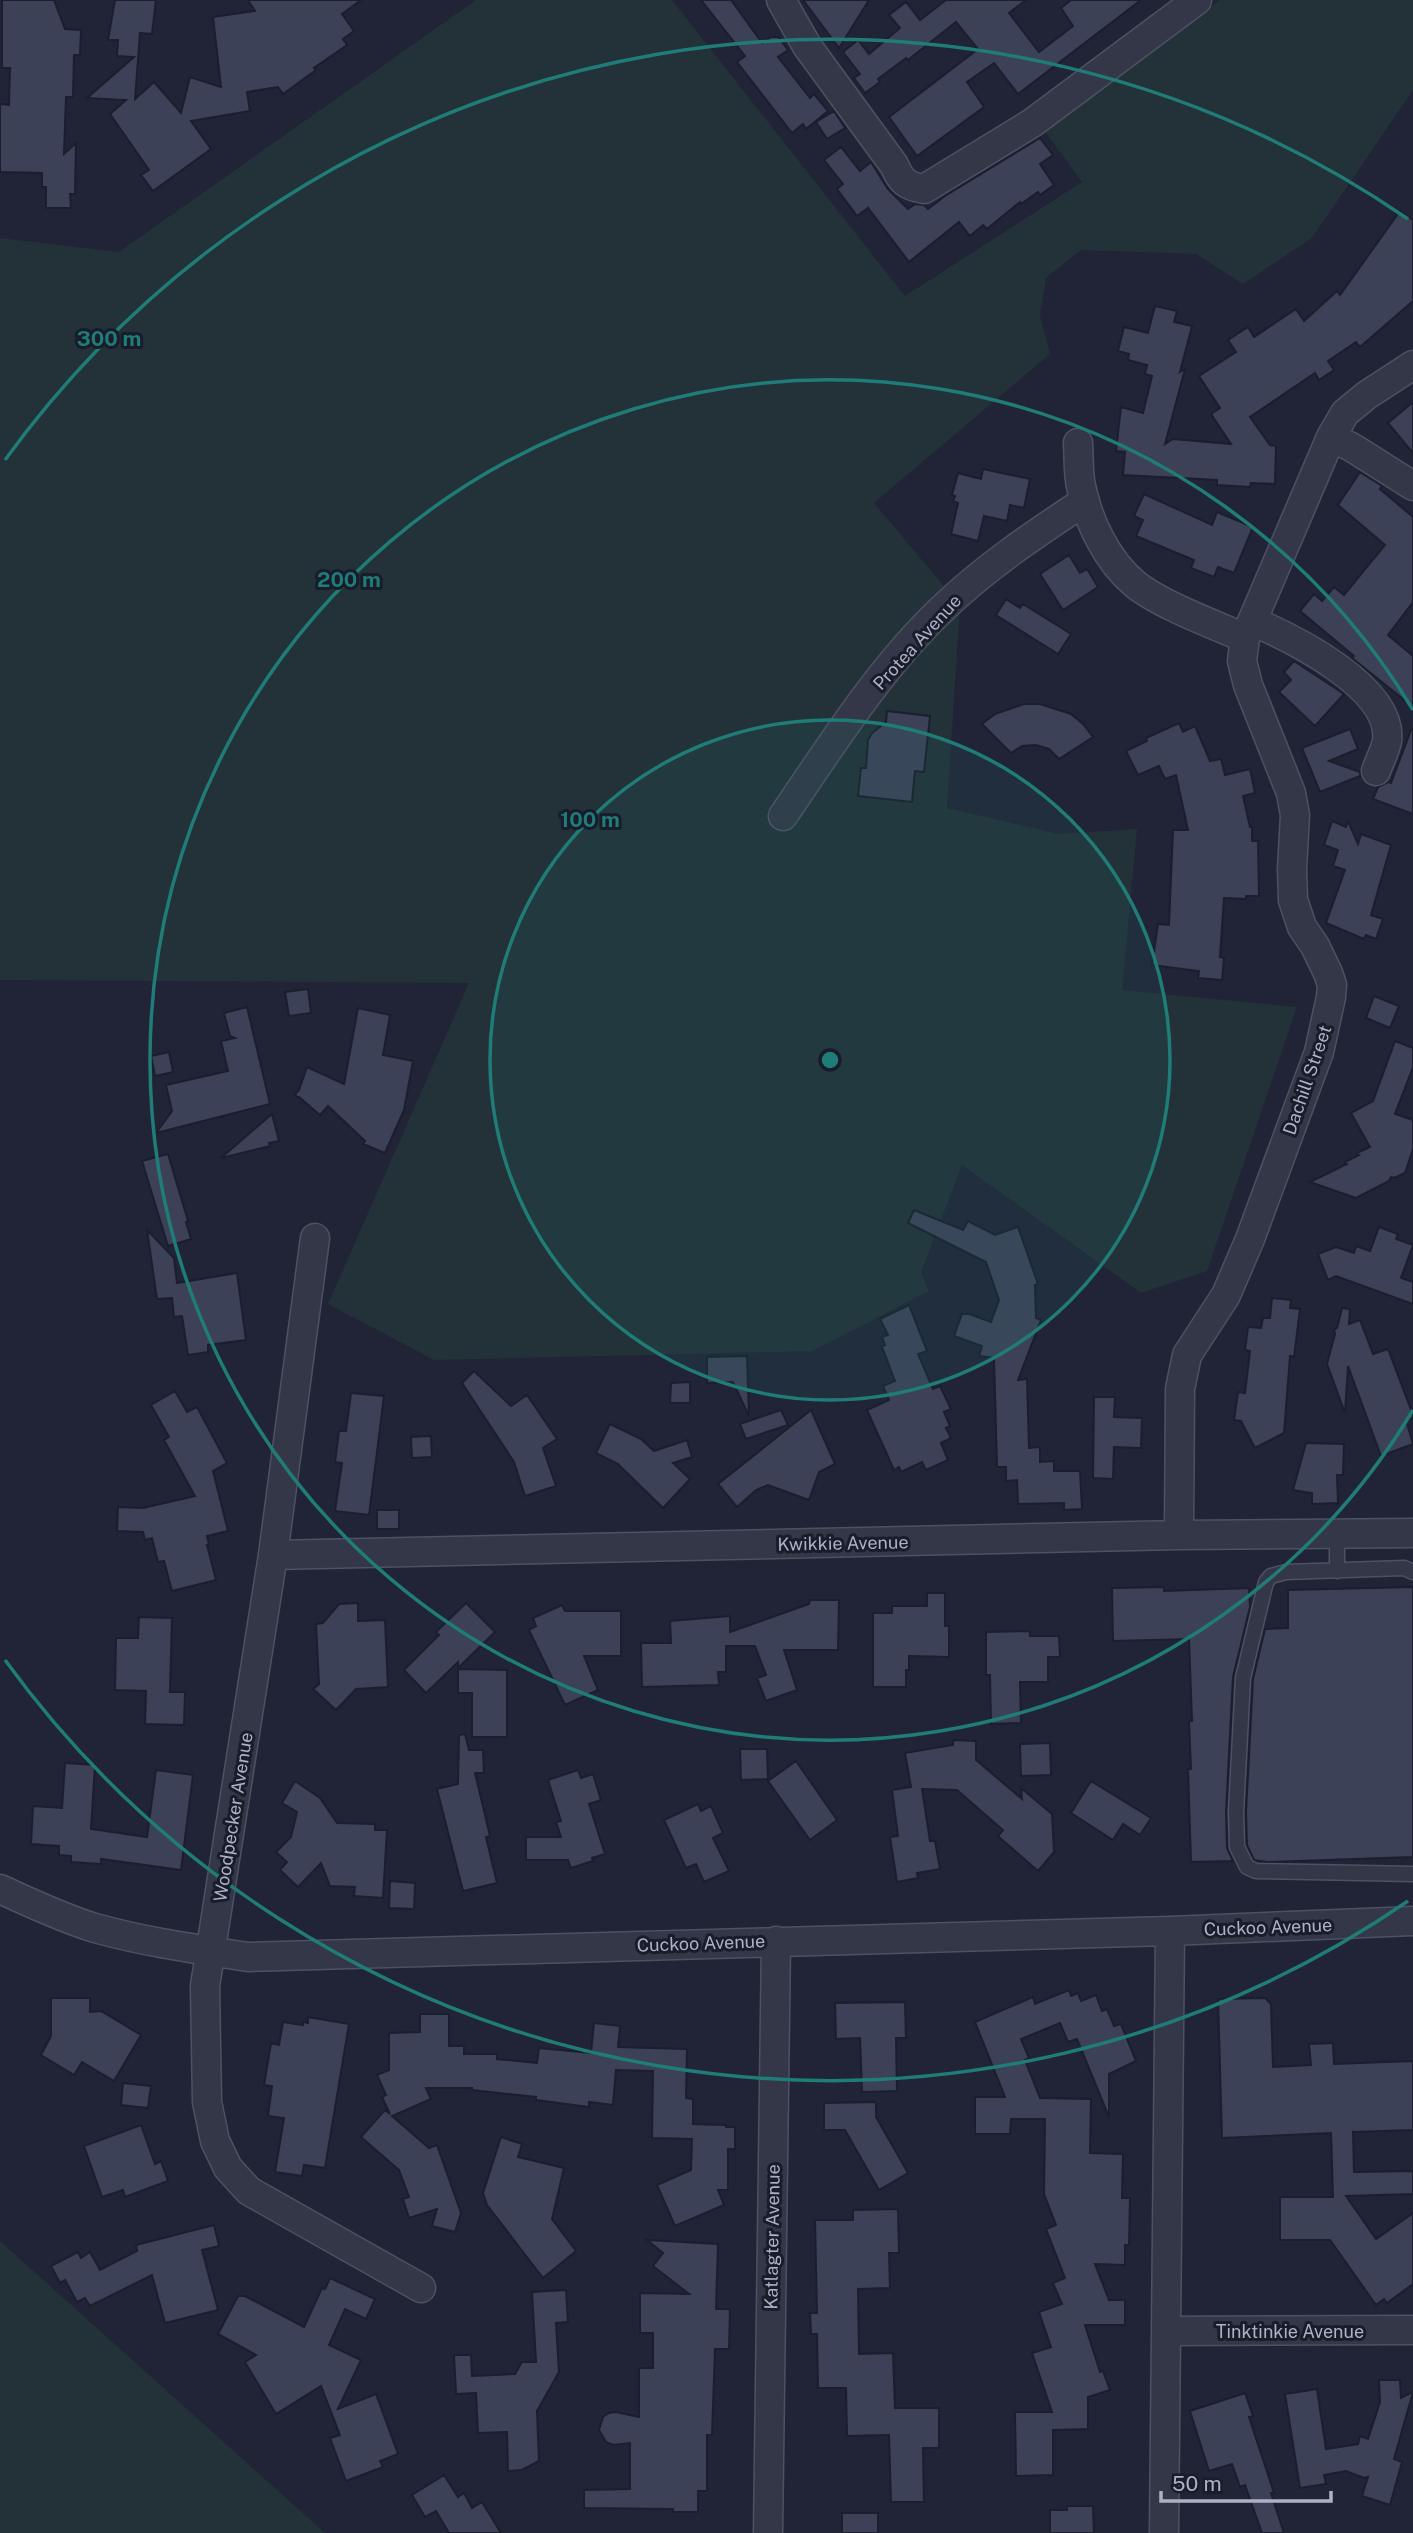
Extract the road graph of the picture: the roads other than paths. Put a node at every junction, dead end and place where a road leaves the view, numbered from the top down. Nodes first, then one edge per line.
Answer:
1 (781, 0) edge
2 (1197, 0) edge
3 (1413, 365) edge
4 (1331, 437) junction
5 (1078, 443) dead end
6 (1413, 486) edge
7 (1085, 501) junction
8 (1249, 629) junction
9 (1376, 771) dead end
10 (783, 816) dead end
11 (315, 1238) dead end
12 (1413, 1533) edge
13 (1337, 1534) junction
14 (1179, 1535) junction
15 (273, 1555) junction
16 (1337, 1571) junction
17 (1413, 1572) edge
18 (1413, 1874) edge
19 (0, 1889) edge
20 (1413, 1921) edge
21 (1170, 1931) junction
22 (776, 1941) junction
23 (212, 1952) junction
24 (421, 2288) dead end
25 (1413, 2330) edge
26 (1166, 2331) junction
27 (768, 2533) edge
28 (1164, 2533) edge

1 - 2 street
3 - 4 street
4 - 6 street
4 - 8 street
5 - 7 street
7 - 8 street
7 - 10 street, Protea Avenue
8 - 9 street
8 - 14 street, Dachill Street
11 - 15 street, Woodpecker Avenue
12 - 13 street, Kwikkie Avenue
13 - 14 street, Kwikkie Avenue
13 - 16 lane
14 - 15 street, Kwikkie Avenue
15 - 23 street, Woodpecker Avenue
16 - 17 lane
16 - 18 lane
19 - 23 street, Cuckoo Avenue
20 - 21 street, Cuckoo Avenue
21 - 22 street, Cuckoo Avenue
21 - 26 street
22 - 23 street, Cuckoo Avenue
22 - 27 street, Katlagter Avenue
23 - 24 street, Woodpecker Avenue
25 - 26 street, Tinktinkie Avenue
26 - 28 street

